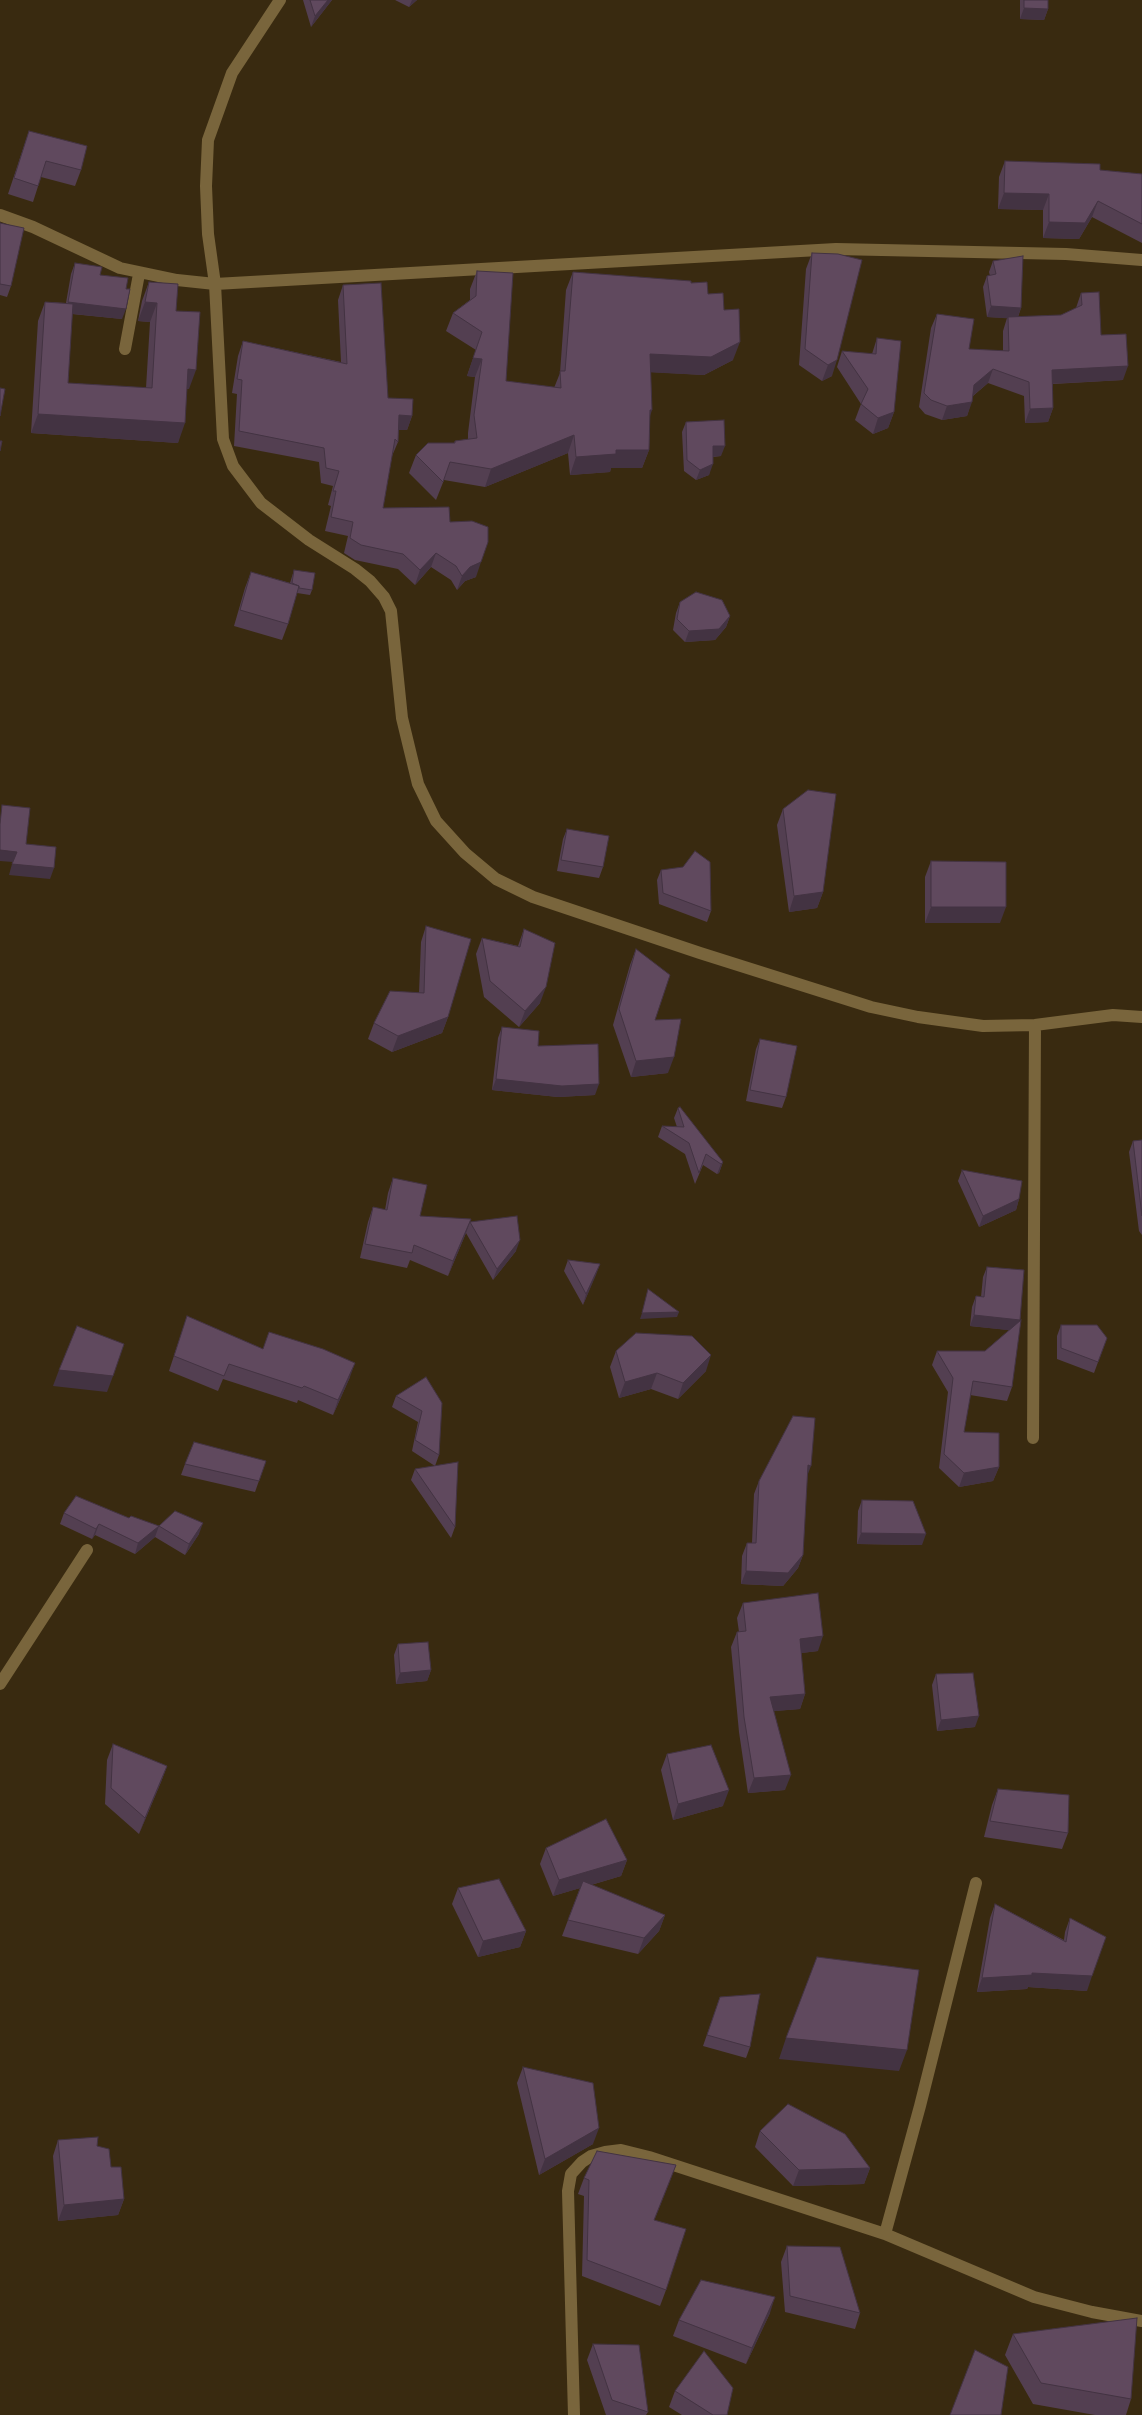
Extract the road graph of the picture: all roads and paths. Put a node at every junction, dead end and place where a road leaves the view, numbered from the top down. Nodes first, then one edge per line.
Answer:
1 (280, 0) edge
2 (0, 215) edge
3 (1142, 260) edge
4 (139, 274) junction
5 (215, 284) junction
6 (125, 349) dead end
7 (1142, 1017) edge
8 (1035, 1025) junction
9 (1033, 1438) dead end
10 (87, 1550) dead end
11 (0, 1684) edge
12 (976, 1883) dead end
13 (884, 2234) junction
14 (1142, 2321) edge
15 (574, 2415) edge

1 - 5 street
2 - 4 street
3 - 5 street
4 - 5 street
4 - 6 street
5 - 8 street
7 - 8 street
8 - 9 street
10 - 11 street
12 - 13 street
13 - 14 street
13 - 15 street

